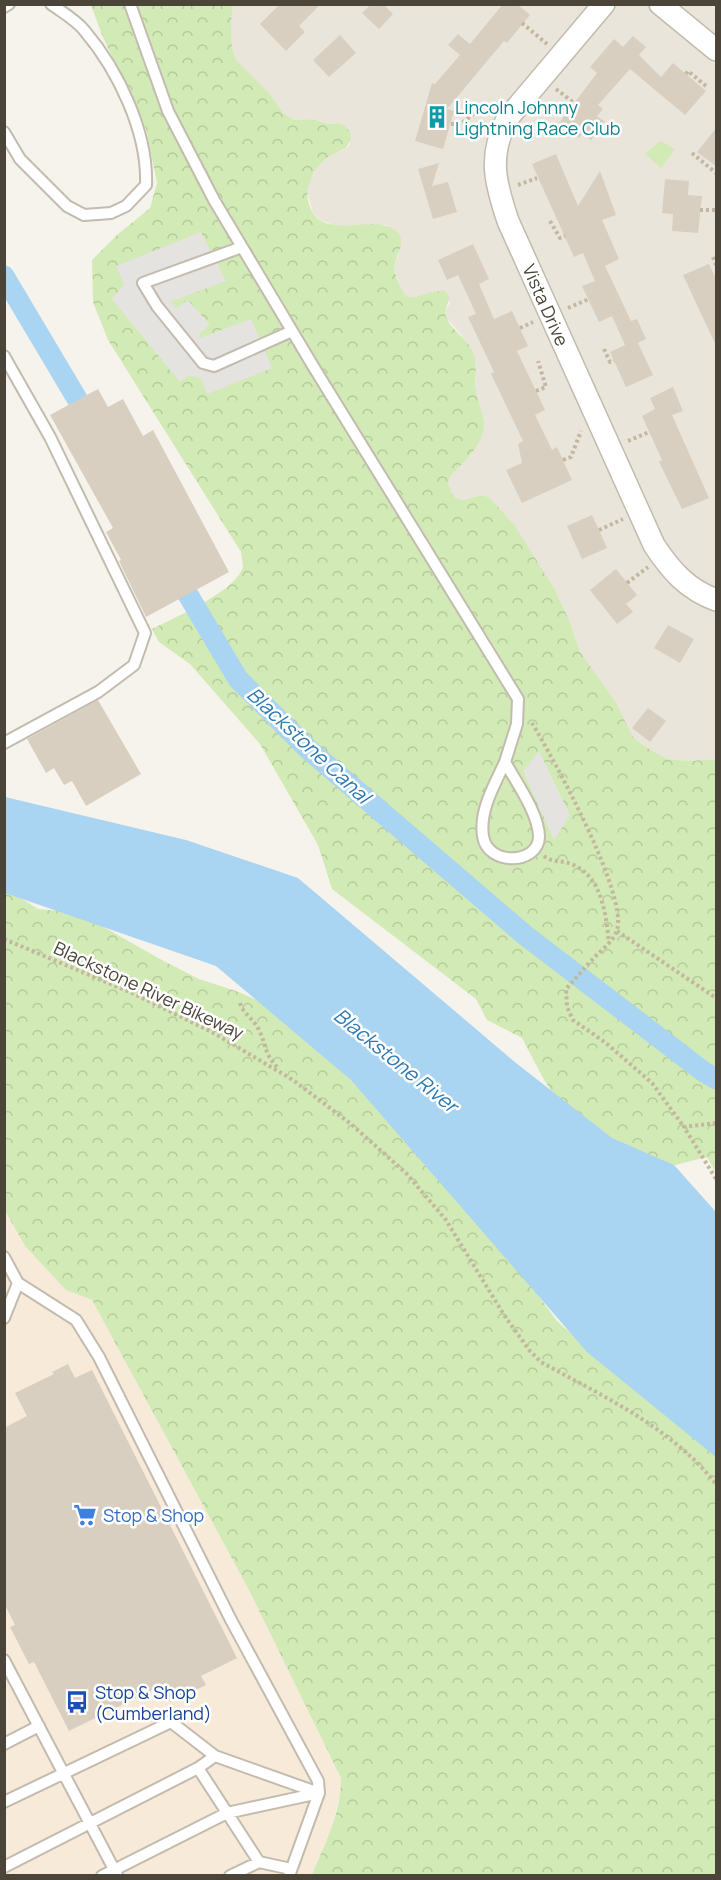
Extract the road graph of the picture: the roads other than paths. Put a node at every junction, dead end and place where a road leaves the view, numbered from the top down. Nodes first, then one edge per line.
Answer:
1 (9, 4) edge
2 (51, 4) edge
3 (130, 4) edge
4 (604, 4) edge
5 (660, 4) edge
6 (4, 7) edge
7 (717, 50) edge
8 (4, 132) edge
9 (242, 247) junction
10 (292, 331) junction
11 (4, 356) edge
12 (717, 600) edge
13 (4, 743) edge
14 (505, 762) junction
15 (4, 1257) edge
16 (18, 1283) junction
17 (4, 1290) edge
18 (4, 1318) edge
19 (4, 1660) edge
20 (9, 1678) edge
21 (39, 1726) junction
22 (4, 1744) edge
23 (215, 1756) junction
24 (198, 1768) junction
25 (64, 1774) junction
26 (319, 1793) junction
27 (4, 1802) edge
28 (227, 1813) junction
29 (90, 1824) junction
30 (259, 1862) junction
31 (4, 1867) edge
32 (116, 1872) edge
33 (290, 1872) edge
34 (102, 1875) edge
35 (230, 1875) edge

1 - 6 lane
2 - 8 lane
3 - 9 lane
4 - 12 street, Vista Drive
5 - 7 street
9 - 10 lane
9 - 10 lane
10 - 14 lane
11 - 13 lane
14 - 14 lane
15 - 16 lane
16 - 17 lane
16 - 18 lane
16 - 26 lane
19 - 20 lane
20 - 21 lane
21 - 22 lane
21 - 25 lane
23 - 24 lane
23 - 25 lane
23 - 26 lane
24 - 28 lane
24 - 29 lane
25 - 27 lane
25 - 29 lane
26 - 28 lane
26 - 33 lane
28 - 30 lane
28 - 32 lane
29 - 31 lane
29 - 32 lane
30 - 33 lane
30 - 35 lane
32 - 34 lane

